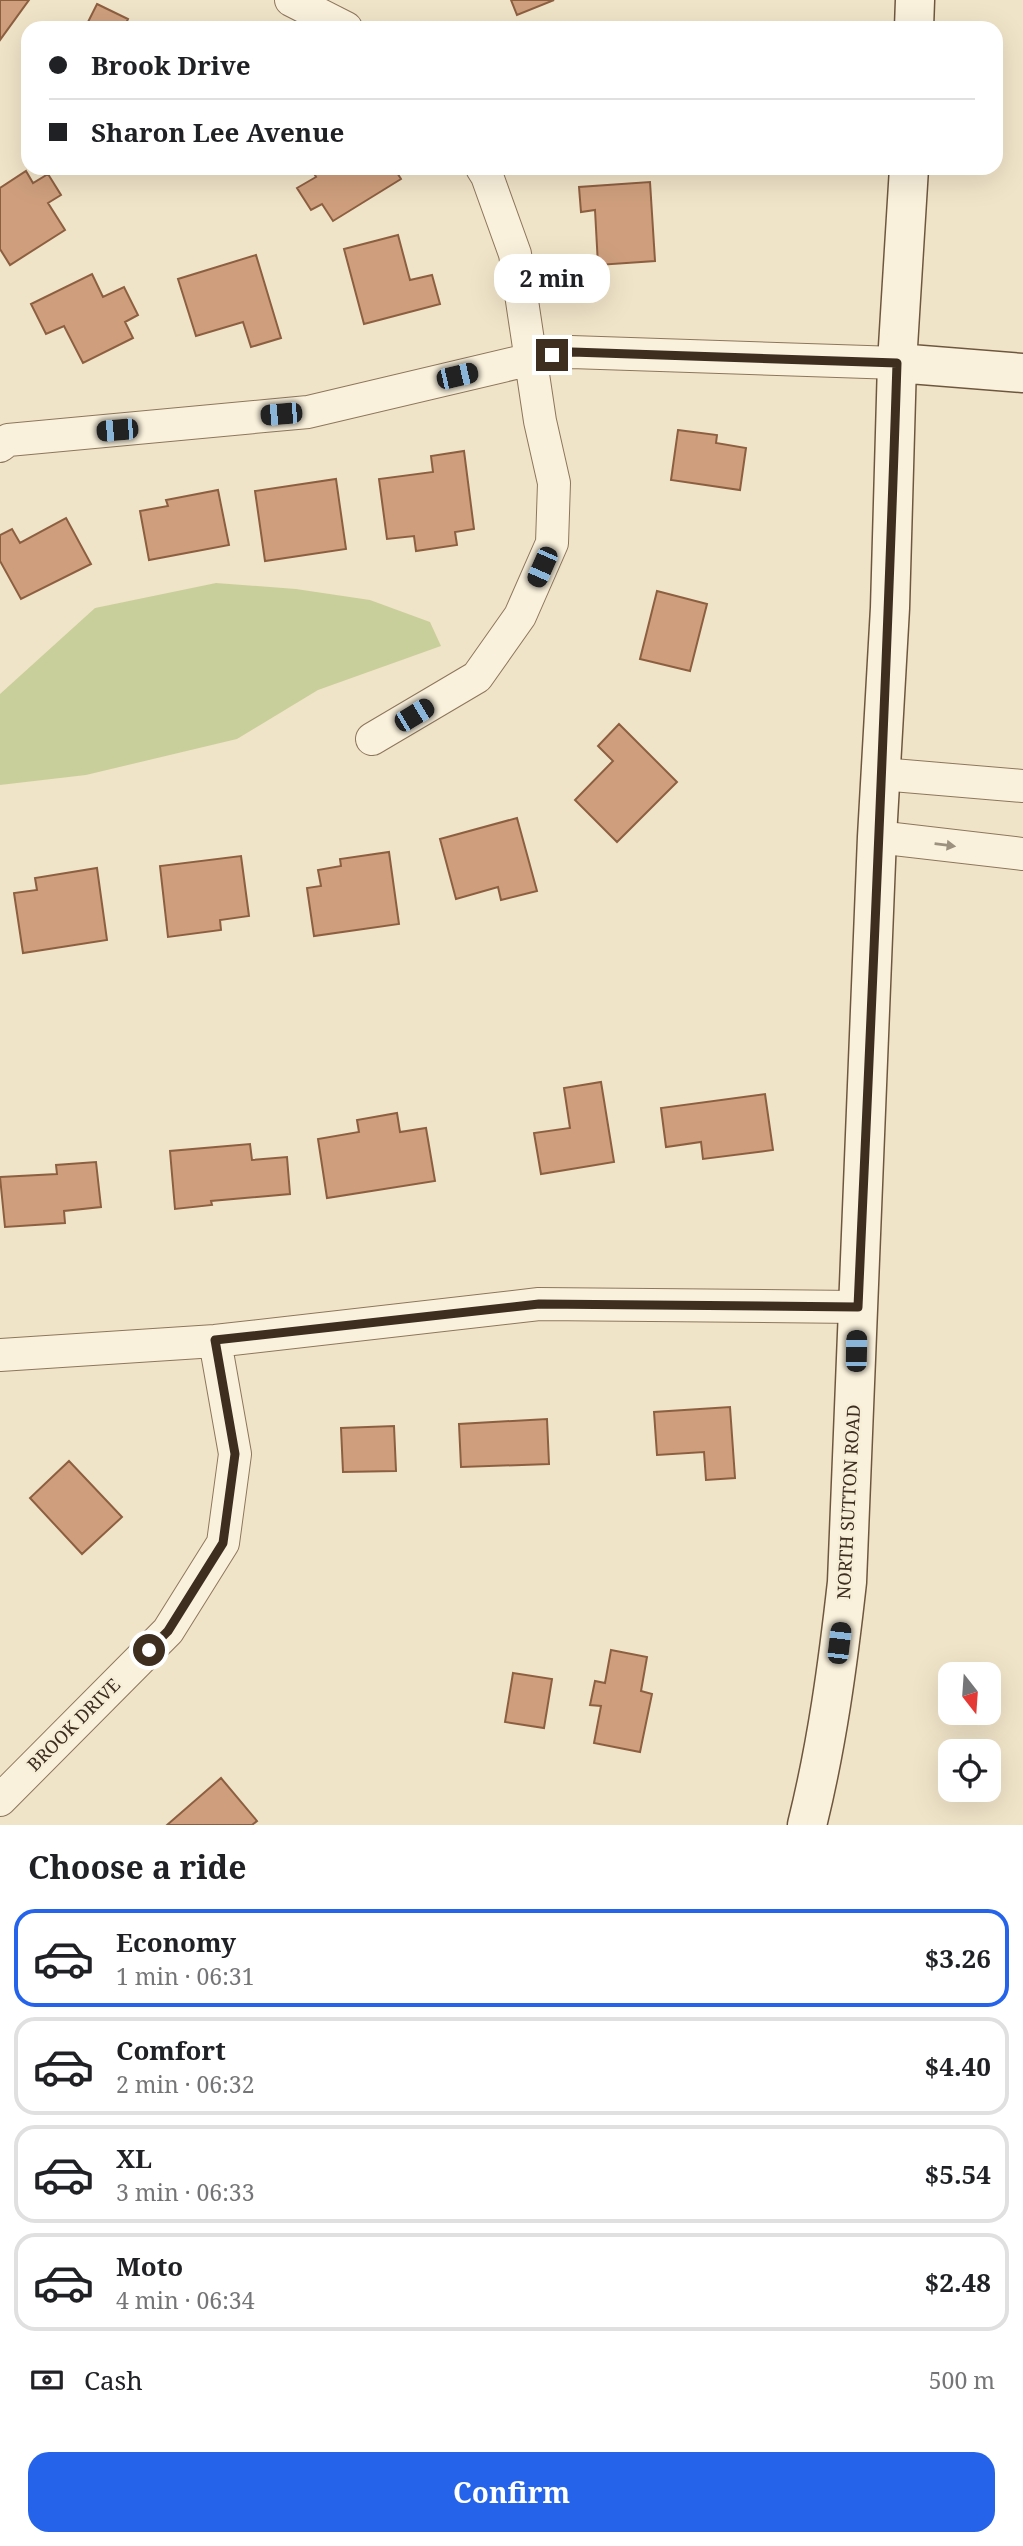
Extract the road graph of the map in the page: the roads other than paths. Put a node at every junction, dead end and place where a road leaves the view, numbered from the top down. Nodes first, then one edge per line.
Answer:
1 (291, 0) edge
2 (915, 0) edge
3 (332, 21) edge
4 (914, 21) edge
5 (486, 175) edge
6 (909, 175) edge
7 (532, 359) junction
8 (897, 363) junction
9 (1023, 373) edge
10 (3, 437) edge
11 (372, 739) dead end
12 (881, 774) junction
13 (1023, 786) edge
14 (877, 837) junction
15 (1023, 855) edge
16 (858, 1307) junction
17 (215, 1340) junction
18 (0, 1355) edge
19 (0, 1800) edge
20 (807, 1825) edge

1 - 3 street
2 - 4 main road
5 - 7 street
6 - 8 main road, NORTH SUTTON ROAD
7 - 8 street
7 - 10 street
7 - 11 street
8 - 9 main road
8 - 12 main road, NORTH SUTTON ROAD
12 - 13 street
12 - 14 main road, NORTH SUTTON ROAD
14 -> 15 street
14 - 16 main road, NORTH SUTTON ROAD
16 - 17 street
16 - 20 main road, NORTH SUTTON ROAD
17 - 18 street
17 - 19 street, BROOK DRIVE

